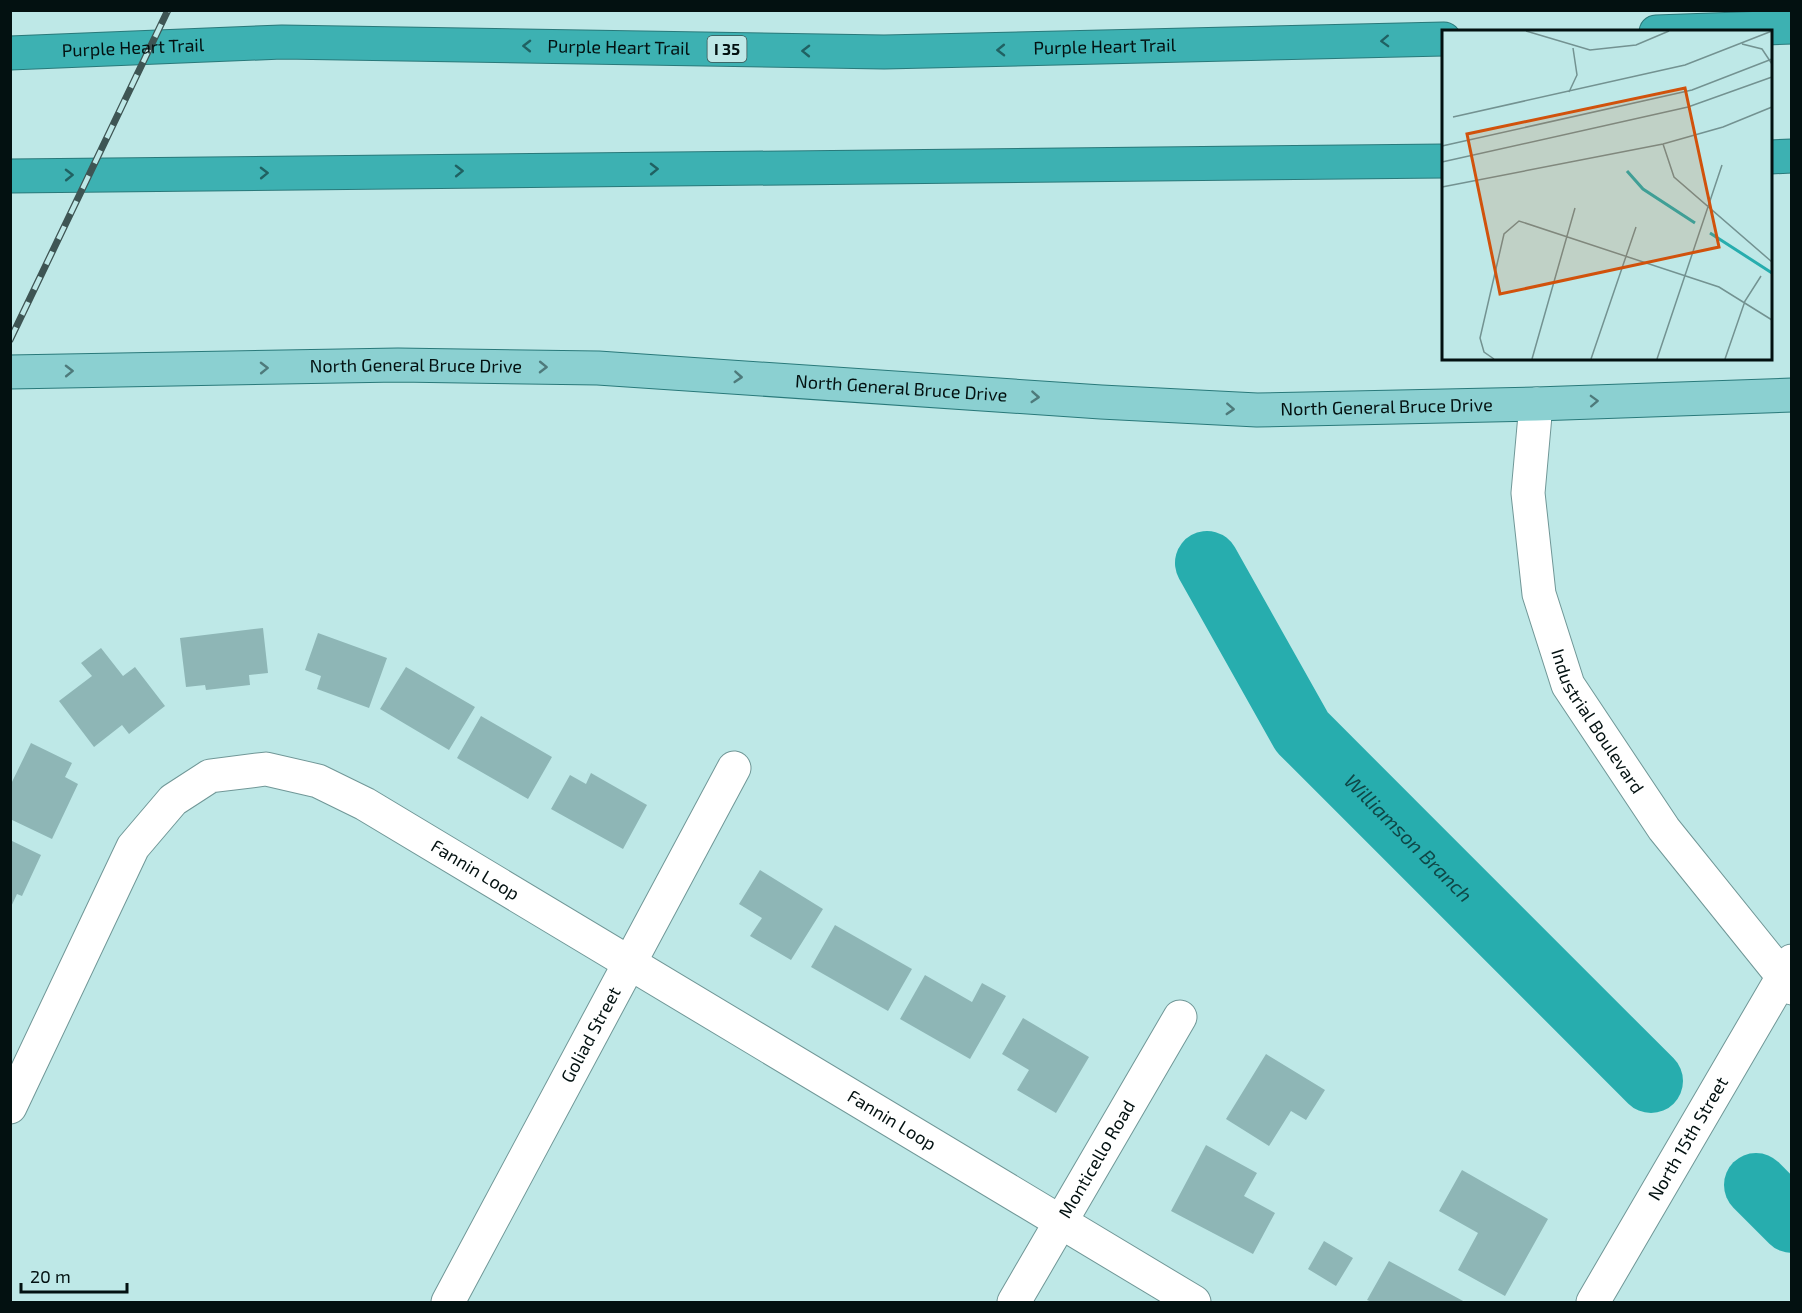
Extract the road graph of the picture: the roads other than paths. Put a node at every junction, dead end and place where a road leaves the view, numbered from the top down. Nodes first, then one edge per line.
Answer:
1 (1791, 27) edge
2 (1710, 30) edge
3 (1442, 39) edge
4 (10, 53) edge
5 (1791, 156) edge
6 (1772, 157) edge
7 (1442, 161) edge
8 (10, 176) edge
9 (10, 372) edge
10 (1791, 394) edge
11 (1536, 404) junction
12 (734, 768) dead end
13 (628, 963) junction
14 (1789, 975) edge
15 (1180, 1017) dead end
16 (10, 1107) edge
17 (1061, 1224) junction
18 (448, 1302) edge
19 (1014, 1302) edge
20 (1194, 1302) edge
21 (1593, 1302) edge

1 - 2 highway
3 -> 4 highway, Purple Heart Trail / I 35
5 - 6 highway
8 -> 7 highway
9 -> 11 main road, North General Bruce Drive
11 -> 10 main road, North General Bruce Drive
11 - 14 street, Industrial Boulevard
12 - 13 street, Goliad Street
13 - 16 street, Fannin Loop
13 - 17 street, Fannin Loop
13 - 18 street, Goliad Street
14 - 21 street, North 15th Street
15 - 17 street, Monticello Road
17 - 19 street, Monticello Road
17 - 20 street, Fannin Loop

